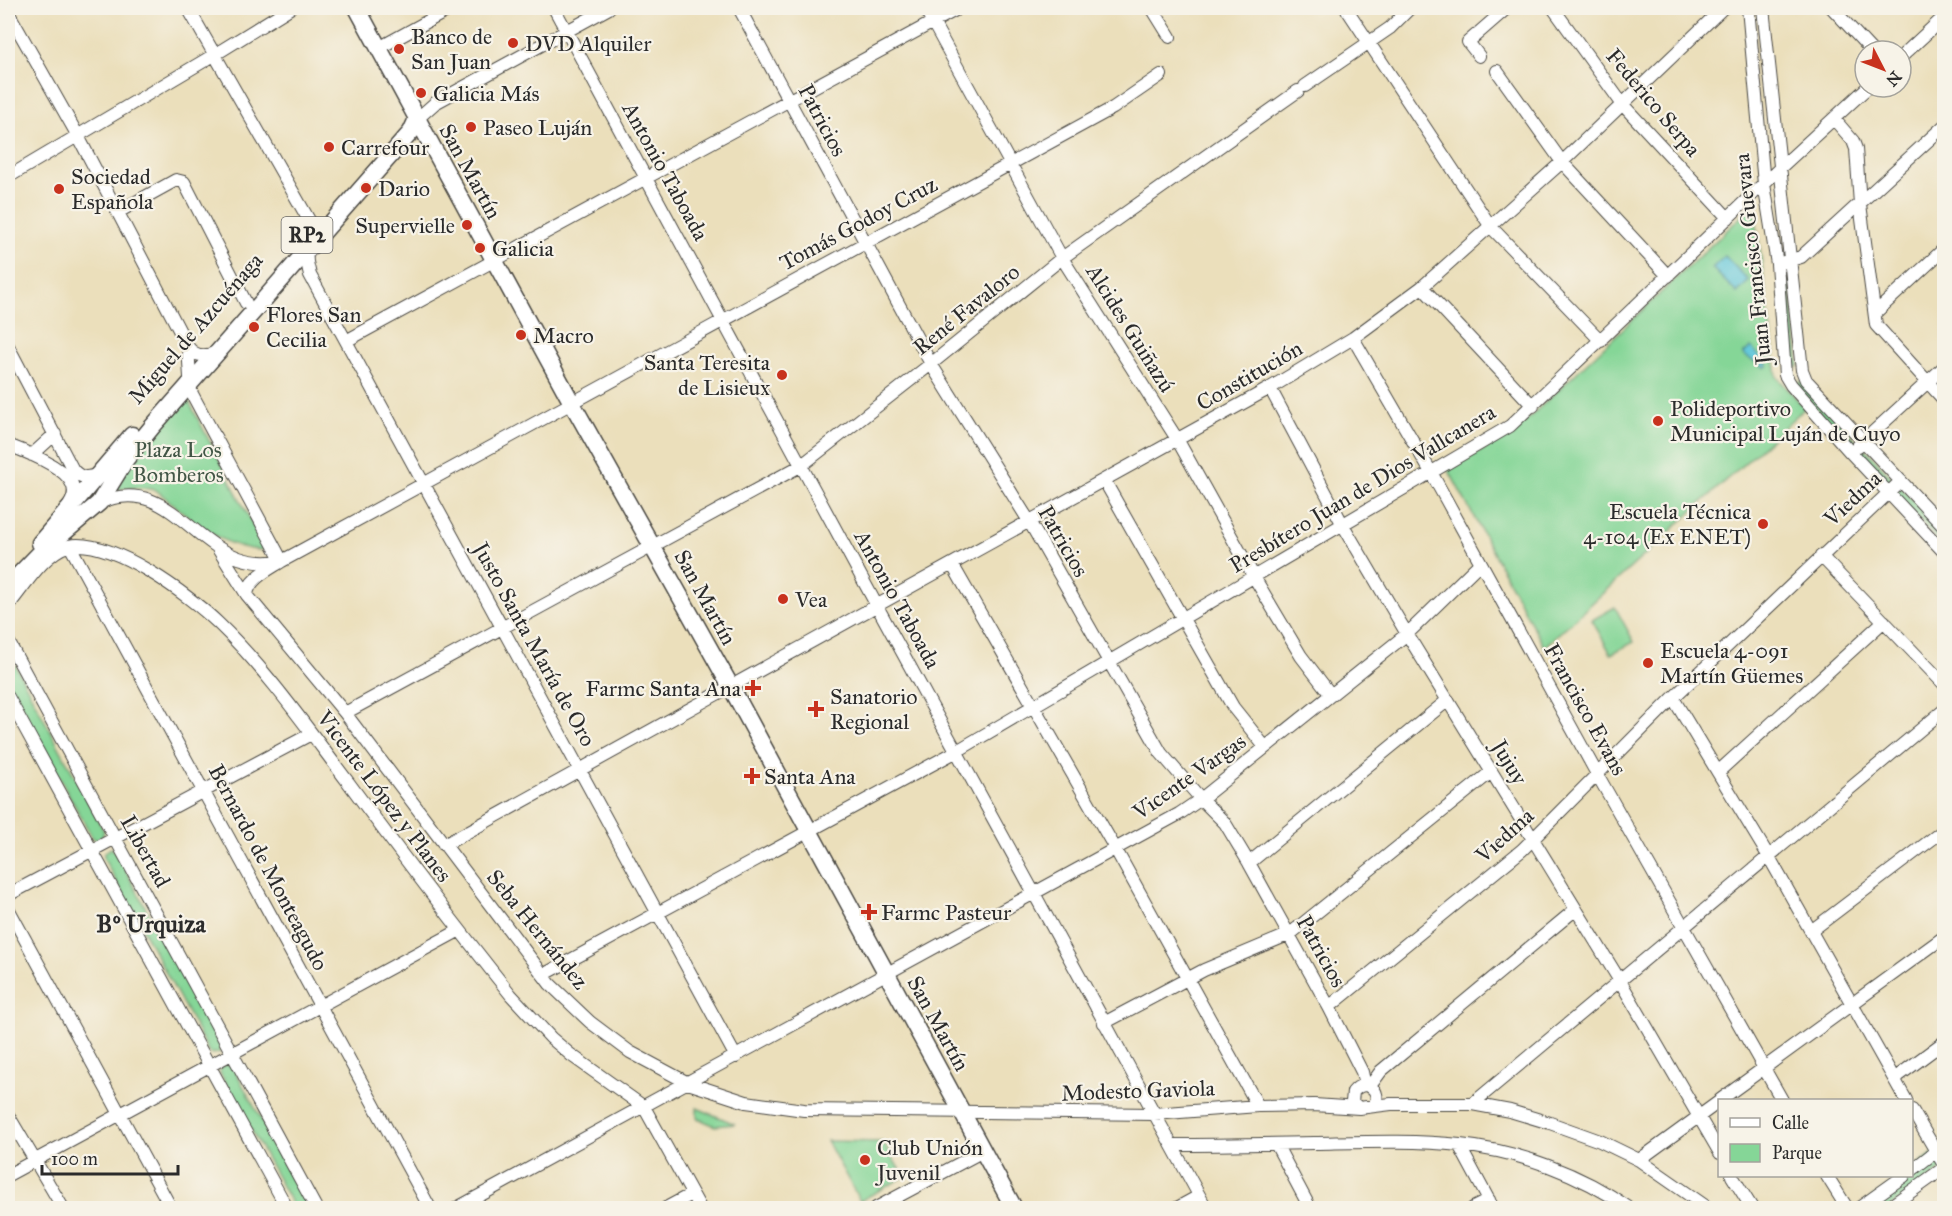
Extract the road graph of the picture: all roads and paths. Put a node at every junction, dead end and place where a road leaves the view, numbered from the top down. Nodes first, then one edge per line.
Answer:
1 (188, 8) edge
2 (290, 8) edge
3 (357, 8) edge
4 (452, 8) edge
5 (554, 8) edge
6 (609, 8) edge
7 (740, 8) edge
8 (925, 8) edge
9 (959, 8) edge
10 (1152, 8) edge
11 (1346, 8) edge
12 (1410, 8) edge
13 (1507, 8) edge
14 (1552, 8) edge
15 (1723, 8) edge
16 (1748, 8) edge
17 (1763, 8) edge
18 (1832, 8) edge
19 (8, 12) edge
20 (1944, 17) edge
21 (933, 22) junction
22 (567, 30) junction
23 (1170, 36) dead end
24 (1861, 39) edge
25 (1370, 43) junction
26 (1913, 46) edge
27 (379, 48) junction
28 (214, 55) junction
29 (1479, 56) dead end
30 (1497, 71) dead end
31 (1161, 75) dead end
32 (789, 99) junction
33 (1856, 99) edge
34 (1623, 105) junction
35 (417, 119) junction
36 (1834, 119) junction
37 (1944, 126) edge
38 (78, 136) junction
39 (1562, 162) junction
40 (1009, 165) junction
41 (1780, 168) junction
42 (8, 177) edge
43 (645, 179) junction
44 (1764, 184) junction
45 (1860, 204) junction
46 (118, 212) junction
47 (1728, 218) junction
48 (1491, 226) junction
49 (315, 232) junction
50 (866, 243) junction
51 (306, 249) junction
52 (1944, 249) edge
53 (1062, 258) junction
54 (1791, 260) junction
55 (494, 261) junction
56 (287, 264) junction
57 (1777, 264) junction
58 (310, 275) junction
59 (1668, 276) junction
60 (1422, 287) junction
61 (246, 303) junction
62 (1875, 313) junction
63 (724, 320) junction
64 (1353, 338) junction
65 (1601, 340) junction
66 (346, 341) junction
67 (8, 345) edge
68 (196, 361) junction
69 (931, 364) junction
70 (1944, 367) edge
71 (1802, 370) junction
72 (1785, 375) junction
73 (1928, 382) junction
74 (1270, 388) junction
75 (1944, 400) edge
76 (573, 405) junction
77 (1533, 406) junction
78 (55, 434) junction
79 (1177, 439) junction
80 (1863, 441) junction
81 (8, 444) edge
82 (1851, 453) junction
83 (32, 455) junction
84 (802, 465) junction
85 (98, 474) junction
86 (1432, 474) junction
87 (1104, 480) junction
88 (1901, 481) junction
89 (423, 484) junction
90 (1888, 493) junction
91 (99, 502) junction
92 (65, 514) junction
93 (1029, 521) junction
94 (1343, 525) junction
95 (1944, 527) edge
96 (70, 546) junction
97 (652, 546) junction
98 (217, 548) junction
99 (1944, 552) edge
100 (1821, 556) junction
101 (282, 561) junction
102 (1480, 562) junction
103 (952, 564) junction
104 (1254, 577) junction
105 (8, 585) edge
106 (247, 595) junction
107 (8, 606) edge
108 (877, 606) junction
109 (1182, 619) junction
110 (1884, 621) junction
111 (503, 627) junction
112 (1407, 634) junction
113 (8, 641) edge
114 (1110, 661) junction
115 (1944, 684) edge
116 (731, 687) junction
117 (1331, 695) junction
118 (8, 697) edge
119 (1673, 698) junction
120 (1448, 700) junction
121 (1032, 706) junction
122 (1944, 710) edge
123 (345, 713) junction
124 (311, 734) junction
125 (1265, 747) junction
126 (957, 751) junction
127 (580, 770) junction
128 (1491, 772) junction
129 (1718, 772) junction
130 (1597, 774) junction
131 (204, 791) junction
132 (1201, 799) junction
133 (1944, 830) edge
134 (808, 832) junction
135 (115, 838) junction
136 (1533, 841) junction
137 (444, 845) junction
138 (93, 850) junction
139 (1116, 850) junction
140 (1769, 857) junction
141 (1249, 863) junction
142 (1034, 894) junction
143 (8, 895) edge
144 (8, 909) edge
145 (1576, 909) junction
146 (658, 912) junction
147 (1684, 928) junction
148 (460, 930) junction
149 (1811, 931) junction
150 (1290, 934) junction
151 (1944, 937) edge
152 (543, 975) junction
153 (887, 975) junction
154 (1187, 979) junction
155 (1620, 981) junction
156 (1852, 1004) junction
157 (320, 1006) junction
158 (1329, 1007) junction
159 (1104, 1023) junction
160 (1944, 1042) edge
161 (232, 1053) junction
162 (736, 1057) junction
163 (210, 1065) junction
164 (1762, 1069) junction
165 (1894, 1079) junction
166 (688, 1083) junction
167 (1371, 1088) junction
168 (1353, 1092) junction
169 (1723, 1099) edge
170 (1781, 1099) edge
171 (1905, 1099) edge
172 (1718, 1102) edge
173 (1391, 1104) junction
174 (1472, 1104) junction
175 (1314, 1105) junction
176 (1258, 1106) junction
177 (1374, 1106) junction
178 (644, 1107) junction
179 (1359, 1108) junction
180 (963, 1113) junction
181 (1913, 1113) edge
182 (8, 1114) edge
183 (120, 1114) junction
184 (1155, 1114) junction
185 (1698, 1117) junction
186 (1276, 1144) junction
187 (1459, 1144) junction
188 (1172, 1145) junction
189 (1940, 1149) edge
190 (983, 1151) junction
191 (1718, 1152) edge
192 (35, 1160) junction
193 (1639, 1160) junction
194 (1944, 1166) edge
195 (1913, 1169) edge
196 (8, 1175) edge
197 (1733, 1177) edge
198 (1828, 1177) edge
199 (1903, 1177) edge
200 (692, 1194) junction
201 (1199, 1196) junction
202 (1491, 1204) edge
203 (63, 1209) edge
204 (171, 1209) edge
205 (287, 1209) edge
206 (316, 1209) edge
207 (430, 1209) edge
208 (457, 1209) edge
209 (666, 1209) edge
210 (700, 1209) edge
211 (876, 1209) edge
212 (1014, 1209) edge
213 (1177, 1209) edge
214 (1206, 1209) edge
215 (1310, 1209) edge
216 (1473, 1209) edge
217 (1629, 1209) edge
218 (1708, 1209) edge
219 (1752, 1209) edge
220 (1847, 1209) edge
221 (1859, 1209) edge
222 (1888, 1209) edge

1 - 28 street
2 - 28 street
3 - 27 main road, San Martín
4 - 27 street
5 - 22 street, Antonio Taboada
6 - 22 street
7 - 32 street, Patricios
8 - 21 street, Alcides Guiñazú
9 - 21 street
10 - 23 street
11 - 25 street
12 - 25 street, René Favaloro
13 - 29 street
14 - 34 street, Federico Serpa
15 - 34 street, Constitución
16 - 44 street, Juan Francisco Guevara
17 - 41 street, Juan Francisco Guevara
18 - 24 street
19 - 38 street
20 - 26 street
21 - 32 street
21 - 40 street, Alcides Guiñazú
22 - 35 street
22 - 43 street, Antonio Taboada
25 - 48 street
25 - 53 street, René Favaloro
27 - 35 main road, San Martín
28 - 38 street
28 - 49 street
30 - 39 street
31 - 40 street, Tomás Godoy Cruz
32 - 43 street
32 - 50 street, Patricios
33 - 36 street, Presbítero Juan de Dios Vallcanera
34 - 39 street, Constitución
34 - 47 street, Federico Serpa
35 - 49 main road, Miguel de Azcuénaga / RP2
35 - 55 main road, San Martín
36 - 41 street, Presbítero Juan de Dios Vallcanera
36 - 45 street
37 - 45 street
38 - 42 street
38 - 46 street
39 - 48 street, Constitución
39 - 59 street
40 - 50 street, Tomás Godoy Cruz
40 - 53 street, Alcides Guiñazú
41 - 44 street, Presbítero Juan de Dios Vallcanera
41 - 54 street, Juan Francisco Guevara
43 - 55 street
43 - 63 street, Antonio Taboada
44 - 47 street, Presbítero Juan de Dios Vallcanera
44 - 57 street, Juan Francisco Guevara
45 - 54 street
45 - 62 street
46 - 61 street
46 - 68 street
47 - 59 street, Presbítero Juan de Dios Vallcanera
48 - 60 street, Constitución
48 - 65 street
49 - 51 main road, Miguel de Azcuénaga / RP2
49 - 56 main road, Miguel de Azcuénaga / RP2
50 - 63 street, Tomás Godoy Cruz
50 - 69 street, Patricios
51 - 56 main road, Miguel de Azcuénaga / RP2
51 - 58 street, Justo Santa María de Oro
52 - 62 street
53 - 69 street, René Favaloro
53 - 79 street, Alcides Guiñazú
54 - 57 street
54 - 71 street, Juan Francisco Guevara
55 - 66 street
55 - 76 main road, San Martín
56 - 58 street
56 - 61 main road, Miguel de Azcuénaga / RP2
56 - 68 main road, Miguel de Azcuénaga / RP2
57 - 72 street, Juan Francisco Guevara
58 - 66 street, Justo Santa María de Oro
59 - 65 street, Presbítero Juan de Dios Vallcanera
60 - 64 street, Constitución
60 - 77 street
61 - 68 main road, Miguel de Azcuénaga / RP2
62 - 73 street
63 - 76 street, Tomás Godoy Cruz
63 - 84 street, Antonio Taboada
64 - 74 street, Constitución
64 - 86 street, Francisco Evans
65 - 77 street, Presbítero Juan de Dios Vallcanera
66 - 89 street, Justo Santa María de Oro
67 - 78 street
68 - 85 main road, Miguel de Azcuénaga / RP2
68 - 91 main road, Miguel de Azcuénaga / RP2
68 - 101 street
69 - 84 street, René Favaloro
69 - 93 street, Patricios
70 - 73 street
71 - 72 street
71 - 80 street, Juan Francisco Guevara
72 - 82 street, Juan Francisco Guevara
73 - 75 street
73 - 80 street
74 - 79 street, Constitución
74 - 94 street, Jujuy
76 - 89 street, Tomás Godoy Cruz
76 - 97 main road, San Martín
77 - 86 street, Presbítero Juan de Dios Vallcanera
78 - 83 street
78 - 85 street
79 - 87 street, Constitución
79 - 104 street, Alcides Guiñazú
80 - 82 street
80 - 88 street, Juan Francisco Guevara
81 - 83 street
82 - 90 street, Juan Francisco Guevara
83 - 92 street
84 - 97 street, René Favaloro
84 - 108 street, Antonio Taboada
85 - 92 main road, Miguel de Azcuénaga / RP2
86 - 94 street, Presbítero Juan de Dios Vallcanera
86 - 102 street, Francisco Evans
87 - 93 street, Constitución
87 - 109 street
88 - 90 street, Viedma
88 - 95 street, Juan Francisco Guevara
89 - 101 street, Tomás Godoy Cruz
89 - 111 street, Justo Santa María de Oro
90 - 99 street, Juan Francisco Guevara
90 - 100 street, Viedma
91 - 98 street, Seba Hernández
91 - 105 main road, Miguel de Azcuénaga / RP2
92 - 105 main road, Miguel de Azcuénaga / RP2
93 - 103 street, Constitución
93 - 114 street, Patricios
94 - 104 street, Presbítero Juan de Dios Vallcanera
94 - 112 street, Jujuy
96 - 107 street
96 - 124 street, Vicente López y Planes
96 - 131 street, Bernardo de Monteagudo
97 - 111 street, René Favaloro
97 - 116 main road, San Martín
98 - 101 street, Seba Hernández
98 - 106 street, Seba Hernández
100 - 110 street
100 - 119 street, Viedma
101 - 106 street, Tomás Godoy Cruz
102 - 112 street, Vicente Vargas
102 - 130 street, Francisco Evans
103 - 108 street, Constitución
103 - 121 street
104 - 109 street, Presbítero Juan de Dios Vallcanera
104 - 117 street, Alcides Guiñazú
106 - 123 street, Seba Hernández
108 - 116 street, Constitución
108 - 126 street, Antonio Taboada
109 - 114 street, Presbítero Juan de Dios Vallcanera
109 - 125 street
110 - 115 street
110 - 129 street
111 - 123 street, René Favaloro
111 - 127 street, Justo Santa María de Oro
112 - 117 street, Vicente Vargas
112 - 120 street, Jujuy
113 - 135 street, Libertad
114 - 121 street, Presbítero Juan de Dios Vallcanera
114 - 132 street, Patricios
116 - 127 street, Constitución
116 - 134 main road, San Martín
117 - 125 street, Vicente Vargas
118 - 138 street, Libertad
119 - 129 street
119 - 130 street, Viedma
120 - 128 street, Jujuy
120 - 141 street
121 - 126 street, Presbítero Juan de Dios Vallcanera
121 - 139 street
122 - 140 street
123 - 137 street, Seba Hernández
124 - 131 street
124 - 148 street, Vicente López y Planes
125 - 132 street, Vicente Vargas
126 - 134 street, Presbítero Juan de Dios Vallcanera
126 - 142 street, Antonio Taboada
127 - 137 street, Constitución
127 - 146 street, Justo Santa María de Oro
128 - 136 street, Jujuy
128 - 150 street
129 - 140 street
130 - 136 street, Viedma
130 - 147 street, Francisco Evans
131 - 135 street
131 - 157 street, Bernardo de Monteagudo
132 - 139 street, Vicente Vargas
132 - 141 street, Patricios
133 - 149 street
134 - 146 street, Presbítero Juan de Dios Vallcanera
134 - 153 main road, San Martín
135 - 138 street
135 - 161 street, Libertad
136 - 145 street, Jujuy
136 - 158 street, Viedma
137 - 152 street, Seba Hernández
138 - 143 street
138 - 163 street, Libertad
139 - 142 street, Vicente Vargas
139 - 154 street
140 - 147 street
140 - 149 street
141 - 150 street, Patricios
142 - 153 street, Vicente Vargas
142 - 159 street, Antonio Taboada
144 - 183 street
145 - 155 street, Jujuy
145 - 167 street
146 - 152 street, Presbítero Juan de Dios Vallcanera
146 - 162 street, Justo Santa María de Oro
147 - 155 street
147 - 164 street, Francisco Evans
148 - 157 street
148 - 178 street, Vicente López y Planes
149 - 156 street
150 - 154 street
150 - 158 street, Patricios
151 - 156 street
152 - 166 street, Seba Hernández
153 - 162 street, Vicente Vargas
153 - 180 main road, San Martín
154 - 159 street
154 - 176 street
155 - 174 street
155 - 185 street, Jujuy
156 - 164 street
156 - 165 street
157 - 161 street
157 - 207 street, Bernardo de Monteagudo
158 - 167 street, Patricios
159 - 184 street, Antonio Taboada
160 - 165 street
161 - 163 street
161 - 206 street, Libertad
162 - 166 street, Vicente Vargas
163 - 183 street
163 - 205 street, Libertad
164 - 169 street
164 - 170 street, Francisco Evans
165 - 171 street
166 - 178 street, Vicente Vargas
166 - 180 street, Seba Hernández
167 - 168 street
167 - 173 street
167 - 177 street
168 - 175 street, Modesto Gaviola
168 - 179 street
172 - 185 street
173 - 174 street, Modesto Gaviola
173 - 177 street, Modesto Gaviola
174 - 193 street, Modesto Gaviola
175 - 176 street, Modesto Gaviola
175 - 179 street, Modesto Gaviola
176 - 184 street, Modesto Gaviola
177 - 179 street, Modesto Gaviola
178 - 200 street
178 - 208 street, Vicente Vargas
180 - 184 street, Modesto Gaviola
180 - 190 main road, San Martín
181 - 189 street
182 - 192 street
183 - 192 street
183 - 204 street
184 - 188 street, Antonio Taboada
185 - 191 street, Jujuy
185 - 193 street
186 - 187 street
186 - 188 street
186 - 215 street
187 - 202 street
187 - 217 street
188 - 201 street, Antonio Taboada
189 - 194 street
189 - 195 street
190 - 211 street
190 - 212 main road, San Martín
192 - 196 street
192 - 203 street
193 - 218 street, Modesto Gaviola
194 - 222 street
197 - 219 street
198 - 220 street
199 - 221 street
200 - 209 street
200 - 210 street
201 - 213 street
201 - 214 street, Antonio Taboada
202 - 216 street

